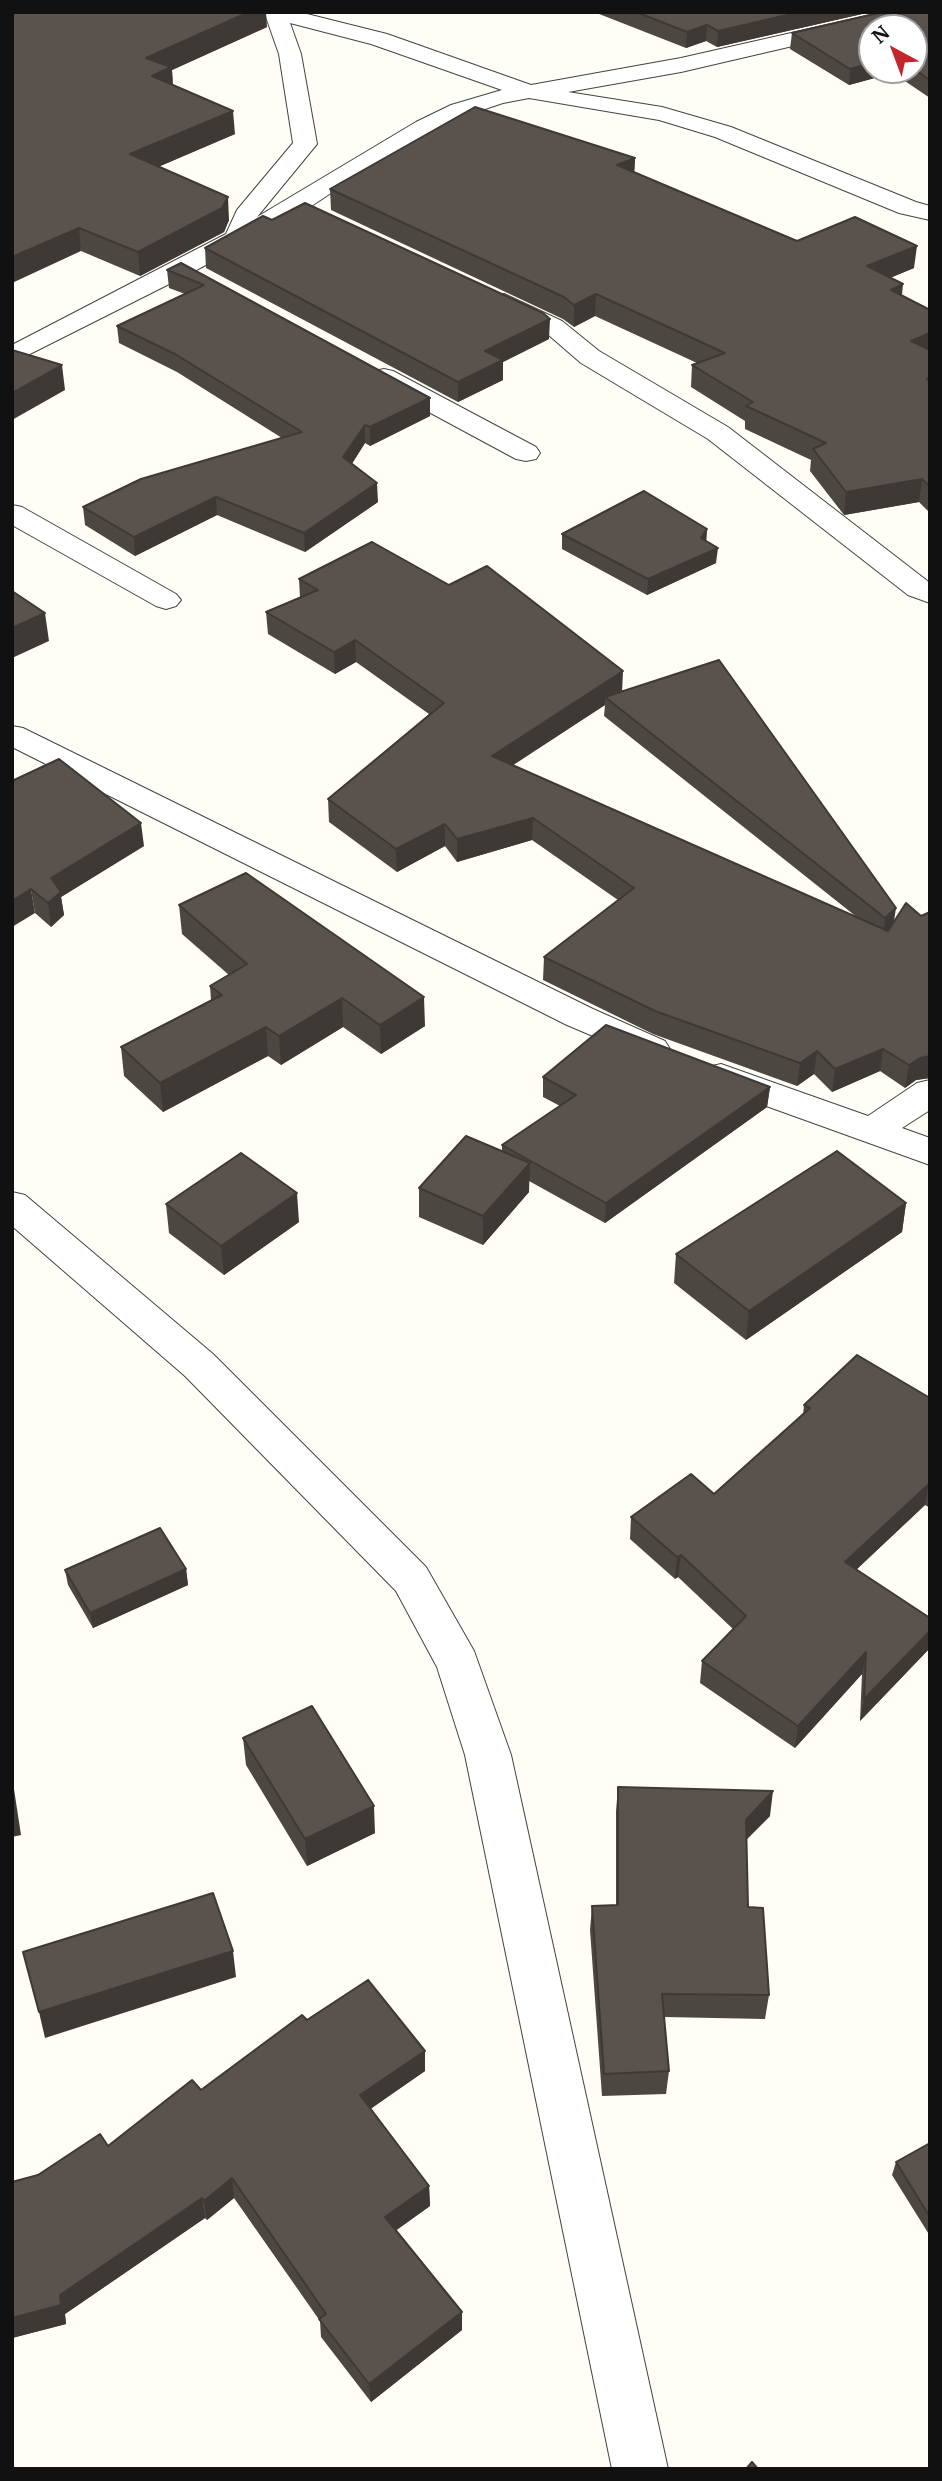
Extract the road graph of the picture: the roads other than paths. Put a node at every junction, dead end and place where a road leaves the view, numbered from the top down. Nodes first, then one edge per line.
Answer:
1 (387, 12) edge
2 (274, 13) edge
3 (901, 13) edge
4 (379, 39) junction
5 (530, 92) junction
6 (295, 206) junction
7 (930, 213) edge
8 (320, 217) edge
9 (236, 238) junction
10 (182, 268) junction
11 (206, 281) edge
12 (480, 291) edge
13 (12, 355) edge
14 (366, 367) edge
15 (526, 453) dead end
16 (12, 513) edge
17 (930, 594) edge
18 (166, 600) dead end
19 (12, 735) edge
20 (930, 1092) edge
21 (873, 1130) junction
22 (930, 1152) edge
23 (12, 1205) edge
24 (640, 2469) edge

1 - 4 street
2 - 4 street
2 - 9 street
3 - 5 street
4 - 5 street
5 - 6 street
5 - 7 street
6 - 8 street
6 - 9 street
9 - 10 street
10 - 11 street
10 - 13 street
12 - 17 street
14 - 15 street
16 - 18 street
19 - 21 street
20 - 21 street
21 - 22 street
23 - 24 street

